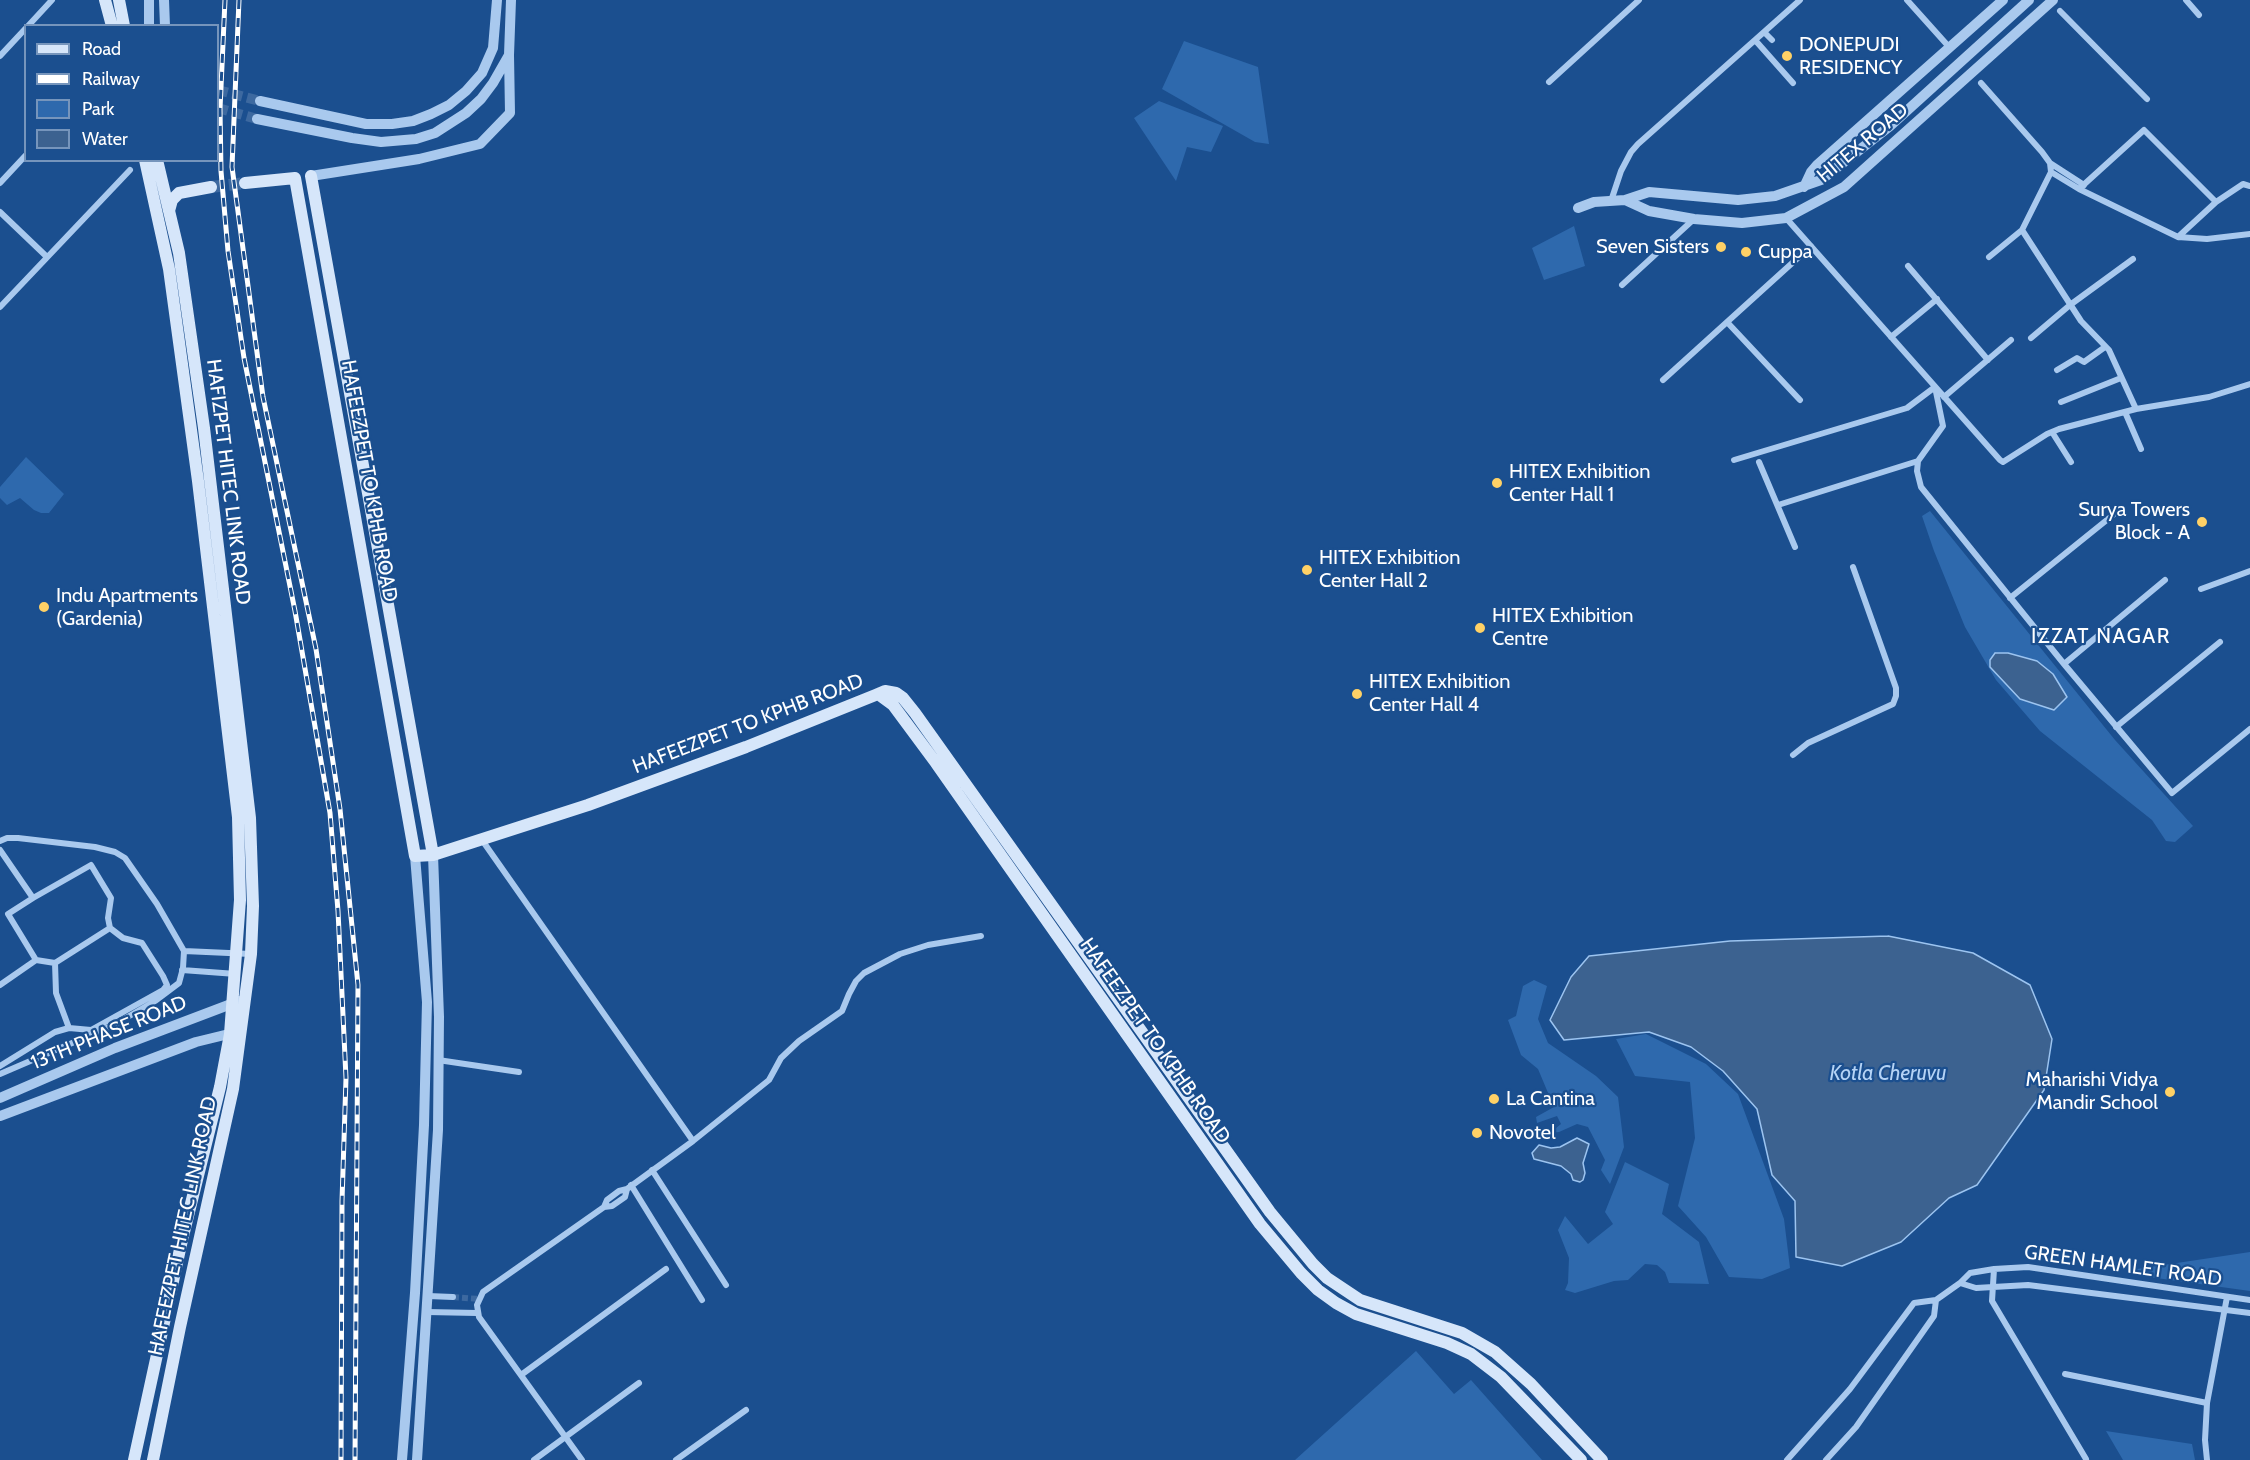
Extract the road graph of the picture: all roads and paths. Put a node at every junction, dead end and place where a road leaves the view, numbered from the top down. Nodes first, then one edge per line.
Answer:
1 (52, 0) edge
2 (105, 0) edge
3 (120, 0) edge
4 (149, 0) edge
5 (164, 0) edge
6 (496, 0) edge
7 (511, 0) edge
8 (1639, 0) edge
9 (1800, 0) edge
10 (1907, 0) edge
11 (2003, 0) edge
12 (2029, 0) edge
13 (2053, 0) edge
14 (2186, 0) edge
15 (2060, 11) dead end
16 (2199, 15) dead end
17 (30, 24) edge
18 (111, 24) edge
19 (124, 24) edge
20 (149, 24) edge
21 (165, 24) edge
22 (24, 30) edge
23 (1764, 32) junction
24 (1755, 40) junction
25 (1772, 40) dead end
26 (1950, 48) junction
27 (509, 55) junction
28 (0, 57) edge
29 (1549, 82) dead end
30 (1793, 83) dead end
31 (1981, 83) dead end
32 (2147, 99) dead end
33 (260, 101) tunnel mouth
34 (257, 119) tunnel mouth
35 (24, 157) edge
36 (145, 162) edge
37 (158, 162) edge
38 (2050, 163) junction
39 (130, 170) dead end
40 (2051, 172) junction
41 (311, 176) joint
42 (2072, 181) junction
43 (0, 183) edge
44 (245, 183) tunnel mouth
45 (2250, 186) edge
46 (211, 187) tunnel mouth
47 (1804, 187) junction
48 (2081, 187) junction
49 (1624, 200) junction
50 (1611, 201) junction
51 (2216, 202) junction
52 (1578, 208) dead end
53 (169, 211) junction
54 (0, 212) edge
55 (1786, 218) junction
56 (1694, 219) junction
57 (2022, 230) junction
58 (2250, 234) edge
59 (2178, 237) junction
60 (1811, 246) junction
61 (46, 256) junction
62 (1989, 257) dead end
63 (2133, 260) dead end
64 (1908, 266) dead end
65 (1622, 285) dead end
66 (1937, 299) junction
67 (2070, 305) junction
68 (0, 307) edge
69 (1727, 322) junction
70 (1891, 337) junction
71 (2031, 338) dead end
72 (2011, 340) dead end
73 (2105, 347) junction
74 (1988, 360) junction
75 (2057, 370) dead end
76 (2121, 378) junction
77 (1663, 380) dead end
78 (2250, 384) edge
79 (1935, 387) junction
80 (1944, 397) junction
81 (1800, 400) dead end
82 (2061, 402) dead end
83 (2136, 410) junction
84 (2125, 412) junction
85 (2052, 432) junction
86 (2141, 449) dead end
87 (1734, 460) dead end
88 (1918, 461) junction
89 (1759, 462) dead end
90 (2071, 462) dead end
91 (1778, 505) junction
92 (2113, 515) dead end
93 (1795, 547) dead end
94 (1853, 567) dead end
95 (2250, 572) edge
96 (2165, 580) dead end
97 (2201, 589) dead end
98 (2010, 598) junction
99 (2220, 642) dead end
100 (2064, 664) junction
101 (878, 694) junction
102 (2116, 727) junction
103 (2250, 729) edge
104 (1793, 755) dead end
105 (482, 840) junction
106 (0, 841) edge
107 (0, 850) edge
108 (433, 855) junction
109 (415, 856) junction
110 (33, 898) junction
111 (8, 914) junction
112 (0, 918) edge
113 (110, 928) junction
114 (981, 936) dead end
115 (184, 951) junction
116 (236, 953) junction
117 (251, 954) junction
118 (36, 960) junction
119 (55, 963) junction
120 (182, 970) junction
121 (234, 974) junction
122 (249, 975) junction
123 (0, 985) edge
124 (245, 999) junction
125 (232, 1003) junction
126 (69, 1028) junction
127 (236, 1032) junction
128 (115, 1048) junction
129 (438, 1060) junction
130 (0, 1066) edge
131 (122, 1069) junction
132 (519, 1072) dead end
133 (0, 1074) edge
134 (220, 1087) junction
135 (233, 1089) junction
136 (0, 1098) edge
137 (0, 1116) edge
138 (693, 1140) junction
139 (652, 1170) junction
140 (629, 1187) junction
141 (666, 1269) dead end
142 (1994, 1269) junction
143 (1960, 1283) junction
144 (726, 1285) dead end
145 (1994, 1286) junction
146 (428, 1296) junction
147 (2227, 1297) junction
148 (453, 1298) tunnel mouth
149 (702, 1300) dead end
150 (1936, 1300) junction
151 (2250, 1300) edge
152 (2225, 1310) junction
153 (427, 1312) junction
154 (477, 1313) junction
155 (2250, 1313) edge
156 (2066, 1374) dead end
157 (521, 1375) junction
158 (639, 1383) dead end
159 (2207, 1403) junction
160 (746, 1410) dead end
161 (566, 1438) junction
162 (2086, 1459) edge
163 (134, 1460) edge
164 (153, 1460) edge
165 (402, 1460) edge
166 (417, 1460) edge
167 (534, 1460) edge
168 (582, 1460) edge
169 (675, 1460) edge
170 (1581, 1460) edge
171 (1602, 1460) edge
172 (1787, 1460) edge
173 (1826, 1460) edge
174 (2207, 1460) edge

1 - 17 street
2 - 18 main road
3 - 19 main road
4 - 20 street
5 - 21 street
6 - 33 street
7 - 27 street
8 - 29 street
9 - 23 street
10 - 26 street
11 - 26 street
12 - 47 street, HITEX ROAD
13 - 55 street, HITEX ROAD
14 - 16 street
15 - 32 street
22 - 28 street
23 - 24 street
23 - 25 street
24 - 30 street
24 - 50 street
26 - 47 street
27 - 34 street
27 - 41 street
31 - 38 street
35 - 43 street
36 - 116 main road
37 - 53 main road, HAFIZPET HITEC LINK ROAD
38 - 40 street
38 - 42 street
39 - 61 street
40 - 42 street
40 - 57 street
41 - 108 main road
42 - 48 street
44 - 109 main road, HAFEEZPET TO KPHB ROAD
45 - 51 street
46 - 53 main road
47 - 49 street, HITEX ROAD
48 - 51 street
48 - 59 street
49 - 50 street, HITEX ROAD
49 - 56 street, HITEX ROAD
50 - 52 street, HITEX ROAD
51 - 59 street
53 - 117 main road, HAFIZPET HITEC LINK ROAD
54 - 61 street
55 - 56 street, HITEX ROAD
55 - 60 street
56 - 65 street
57 - 62 street
57 - 67 street
58 - 59 street
60 - 69 street
60 - 70 street
61 - 68 street
63 - 67 street
64 - 66 street
66 - 70 street
66 - 74 street
67 - 71 street
67 - 73 street
69 - 77 street
69 - 81 street
70 - 79 street
72 - 74 street
73 - 75 street
73 - 76 street
74 - 80 street
76 - 82 street
76 - 83 street
78 - 83 street
79 - 80 street
79 - 87 street
79 - 88 street
80 - 85 street
83 - 84 street
84 - 85 street
84 - 86 street
85 - 90 street
88 - 91 street
88 - 98 street
89 - 91 street
91 - 93 street
92 - 98 street
94 - 104 street
95 - 97 street
96 - 100 street
98 - 100 street
99 - 102 street
100 - 102 street
101 - 105 main road, HAFEEZPET TO KPHB ROAD
101 - 170 main road, HAFEEZPET TO KPHB ROAD
101 - 171 main road
102 - 103 street
105 - 108 main road, HAFEEZPET TO KPHB ROAD
105 - 138 street
106 - 115 street
107 - 110 street
108 - 109 main road, HAFEEZPET TO KPHB ROAD
108 - 129 street
109 - 165 street
110 - 111 street
110 - 113 street
111 - 112 street
111 - 118 street
113 - 119 street
113 - 126 street
114 - 138 street
115 - 116 street
115 - 120 street
116 - 117 street
116 - 121 main road
117 - 122 main road, HAFIZPET HITEC LINK ROAD
118 - 119 street
118 - 123 street
119 - 126 street
120 - 121 street
120 - 133 street
121 - 122 street
121 - 125 main road
122 - 124 main road, HAFIZPET HITEC LINK ROAD
124 - 125 street, 13TH PHASE ROAD
124 - 127 main road, HAFEEZPET HITEC LINK ROAD
125 - 127 main road
125 - 128 street, 13TH PHASE ROAD
126 - 130 street
127 - 131 street, 13TH PHASE ROAD
127 - 134 main road, HAFEEZPET HITEC LINK ROAD
127 - 135 main road, HAFEEZPET HITEC LINK ROAD
128 - 131 street
128 - 136 street, 13TH PHASE ROAD
129 - 132 street
129 - 146 street
131 - 137 street, 13TH PHASE ROAD
134 - 135 main road
134 - 163 main road, HAFEEZPET HITEC LINK ROAD
135 - 164 main road, HAFEEZPET HITEC LINK ROAD
138 - 139 street
139 - 140 street
139 - 144 street
140 - 149 street
140 - 154 street
141 - 157 street
142 - 143 street, GREEN HAMLET ROAD
142 - 145 street
142 - 147 street, GREEN HAMLET ROAD
143 - 145 street, GREEN HAMLET ROAD
143 - 150 street, GREEN HAMLET ROAD
145 - 152 street, GREEN HAMLET ROAD
145 - 162 street
146 - 148 street
146 - 153 street
147 - 151 street, GREEN HAMLET ROAD
147 - 152 street
150 - 172 street, GREEN HAMLET ROAD
150 - 173 street
152 - 155 street, GREEN HAMLET ROAD
152 - 159 street
153 - 154 street
153 - 166 street
154 - 157 street
156 - 159 street
157 - 161 street
158 - 161 street
159 - 174 street
160 - 169 street
161 - 167 street
161 - 168 street

